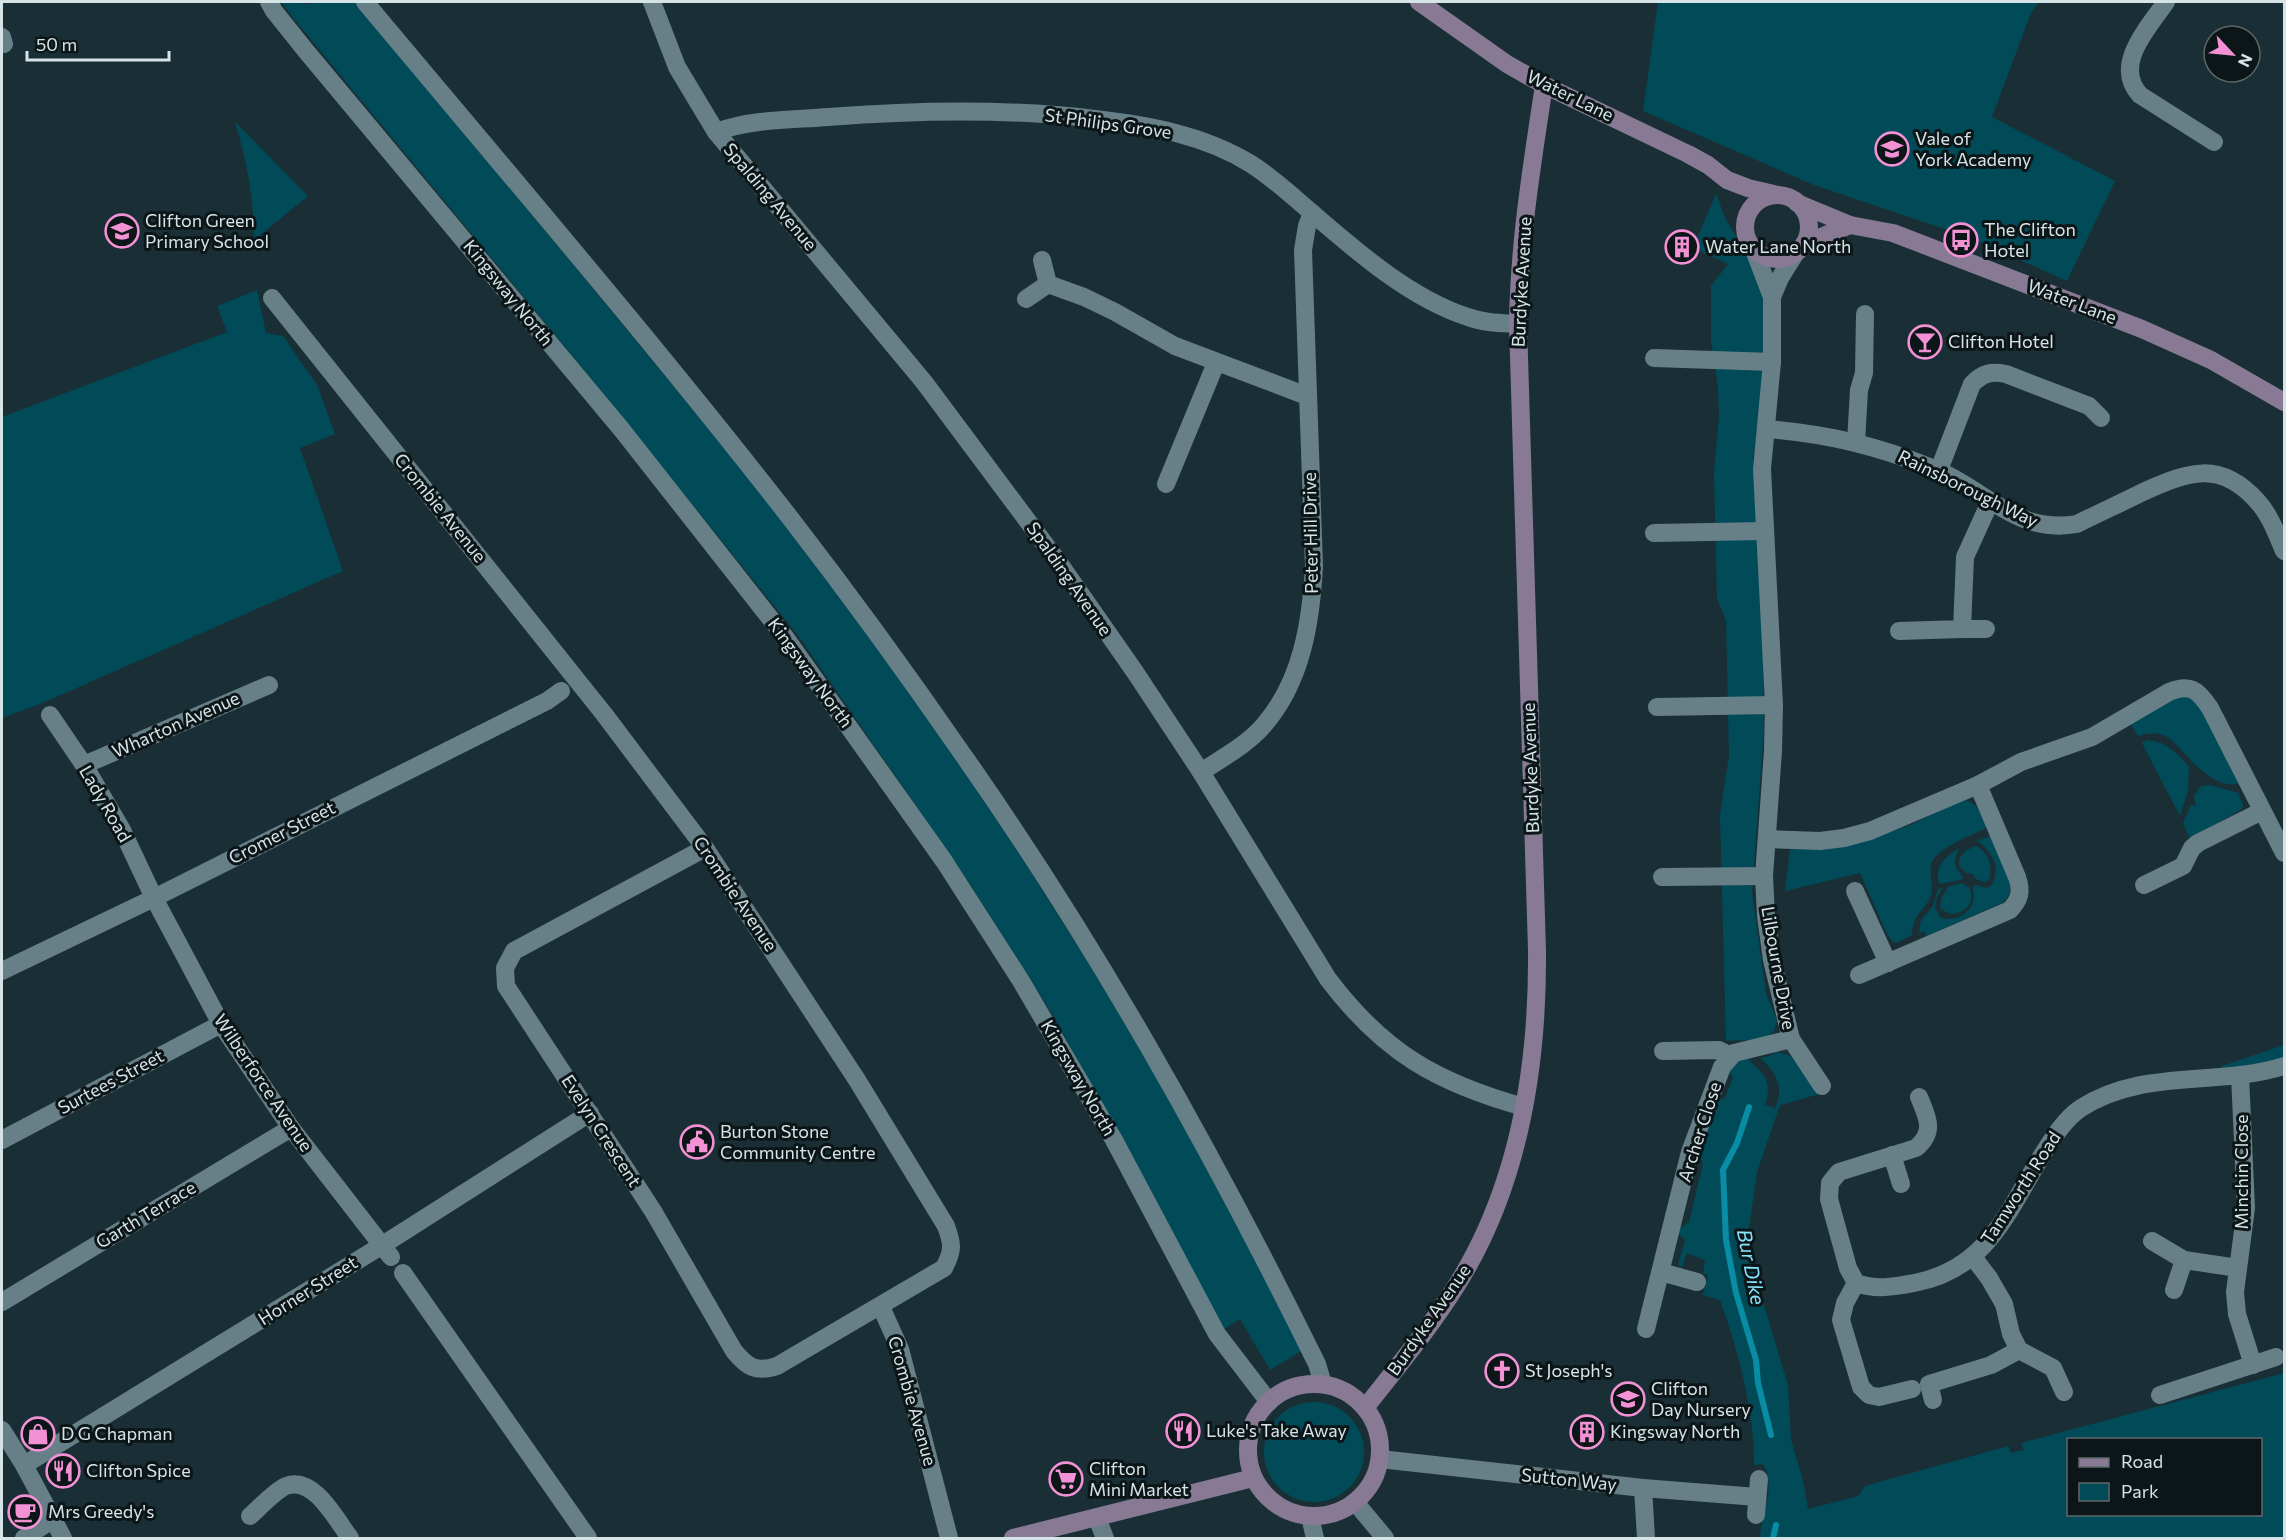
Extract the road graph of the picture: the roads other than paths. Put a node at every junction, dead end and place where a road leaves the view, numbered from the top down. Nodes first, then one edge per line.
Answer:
1 (269, 2) edge
2 (365, 2) edge
3 (652, 2) edge
4 (1419, 2) edge
5 (2166, 2) edge
6 (1544, 85) junction
7 (716, 132) junction
8 (2214, 142) dead end
9 (1727, 180) junction
10 (1778, 195) junction
11 (1797, 203) junction
12 (1312, 213) junction
13 (1850, 225) junction
14 (1745, 226) junction
15 (1800, 249) junction
16 (1755, 250) junction
17 (1042, 260) dead end
18 (1048, 284) junction
19 (1772, 297) junction
20 (272, 298) dead end
21 (1026, 299) dead end
22 (1518, 324) junction
23 (1870, 325) dead end
24 (1654, 358) dead end
25 (1772, 362) junction
26 (1215, 363) junction
27 (1307, 396) junction
28 (2284, 402) edge
29 (2101, 418) dead end
30 (1767, 429) junction
31 (1856, 442) junction
32 (1939, 470) junction
33 (1166, 484) dead end
34 (1990, 502) junction
35 (1765, 531) junction
36 (1654, 533) dead end
37 (2284, 551) edge
38 (1962, 629) junction
39 (1986, 629) dead end
40 (1899, 631) dead end
41 (269, 684) dead end
42 (561, 691) dead end
43 (1774, 705) junction
44 (1657, 707) dead end
45 (50, 715) dead end
46 (84, 765) junction
47 (1201, 772) junction
48 (1977, 785) junction
49 (2262, 811) junction
50 (1767, 839) junction
51 (705, 849) junction
52 (2284, 853) edge
53 (1764, 876) junction
54 (1662, 877) dead end
55 (2144, 885) dead end
56 (1855, 891) dead end
57 (154, 898) junction
58 (1888, 963) junction
59 (2, 971) edge
60 (1859, 975) dead end
61 (221, 1024) junction
62 (1791, 1040) junction
63 (1663, 1051) dead end
64 (1731, 1056) junction
65 (2284, 1066) edge
66 (2240, 1075) junction
67 (1821, 1086) dead end
68 (1919, 1097) dead end
69 (1524, 1107) junction
70 (590, 1113) junction
71 (291, 1128) junction
72 (2, 1140) edge
73 (1892, 1155) junction
74 (1901, 1184) dead end
75 (2152, 1241) dead end
76 (386, 1252) junction
77 (1973, 1257) junction
78 (2184, 1260) junction
79 (2238, 1268) junction
80 (1661, 1272) junction
81 (403, 1273) dead end
82 (1697, 1281) dead end
83 (1856, 1283) junction
84 (2174, 1290) dead end
85 (2, 1302) edge
86 (881, 1307) junction
87 (1646, 1329) dead end
88 (2019, 1350) junction
89 (2276, 1357) dead end
90 (2253, 1365) junction
91 (1323, 1384) junction
92 (1911, 1389) dead end
93 (2064, 1392) dead end
94 (2160, 1395) dead end
95 (1933, 1401) dead end
96 (1269, 1402) junction
97 (1365, 1407) junction
98 (2, 1430) edge
99 (1380, 1459) junction
100 (24, 1466) junction
101 (1253, 1478) junction
102 (1643, 1488) junction
103 (1757, 1497) dead end
104 (1355, 1502) junction
105 (250, 1516) dead end
106 (1310, 1517) junction
107 (1097, 1518) junction
108 (52, 1520) junction
109 (24, 1539) edge
110 (63, 1539) edge
111 (350, 1539) edge
112 (588, 1539) edge
113 (949, 1539) edge
114 (1013, 1539) edge
115 (1105, 1539) edge
116 (1315, 1539) edge
117 (1385, 1539) edge
118 (1646, 1539) edge

1 - 96 street, Kingsway North
2 - 91 street
3 - 7 street, Spalding Avenue
4 - 6 street, Water Lane
5 - 8 street
6 - 9 street, Water Lane
6 - 22 street, Burdyke Avenue
7 - 12 street, St Philips Grove
7 - 47 street, Spalding Avenue
9 - 10 street, Water Lane
9 - 14 street, Water Lane
10 - 11 street
10 - 14 street
11 - 13 street, Water Lane
11 - 15 street
12 - 22 street, St Philips Grove
12 - 27 street, Peter Hill Drive
13 - 15 street
13 - 28 street, Water Lane
14 - 16 street
15 - 16 street
15 - 19 street, Lilbourne Drive
16 - 19 street, Lilbourne Drive
17 - 18 street
18 - 21 street
18 - 26 street
19 - 25 street, Lilbourne Drive
20 - 51 street, Crombie Avenue
22 - 69 street, Burdyke Avenue
23 - 31 street
24 - 25 street
25 - 30 street, Lilbourne Drive
26 - 27 street
26 - 33 street
27 - 47 street, Peter Hill Drive
29 - 32 street
30 - 31 street, Rainsborough Way
30 - 35 street, Lilbourne Drive
31 - 32 street, Rainsborough Way
32 - 34 street, Rainsborough Way
34 - 37 street, Rainsborough Way
34 - 38 street
35 - 36 street
35 - 43 street, Lilbourne Drive
38 - 39 street
38 - 40 street
41 - 46 street, Wharton Avenue
42 - 57 street, Cromer Street
43 - 44 street
43 - 50 street, Lilbourne Drive
45 - 46 street, Lady Road
46 - 57 street, Lady Road
47 - 69 street, Spalding Avenue
48 - 49 street
48 - 50 street
48 - 58 street
49 - 52 street
49 - 55 street
50 - 53 street, Lilbourne Drive
51 - 70 street, Evelyn Crescent
51 - 86 street, Crombie Avenue
53 - 54 street
53 - 62 street, Lilbourne Drive
56 - 58 street
57 - 59 street, Cromer Street
57 - 61 street, Wilberforce Avenue
58 - 60 street
61 - 71 street, Wilberforce Avenue
61 - 72 street, Surtees Street
62 - 64 street
62 - 67 street, Lilbourne Drive
63 - 64 street
64 - 80 street, Archer Close
65 - 66 street, Tamworth Road
66 - 77 street, Tamworth Road
66 - 79 street, Minchin Close
68 - 73 street
69 - 97 street, Burdyke Avenue
70 - 76 street, Horner Street
70 - 86 street, Evelyn Crescent
71 - 76 street, Wilberforce Avenue
71 - 85 street, Garth Terrace
73 - 74 street
73 - 83 street
75 - 78 street
76 - 100 street, Horner Street
77 - 83 street, Tamworth Road
77 - 88 street
78 - 79 street
78 - 84 street
79 - 90 street, Minchin Close
80 - 82 street
80 - 87 street, Archer Close
81 - 112 street
83 - 92 street
86 - 113 street, Crombie Avenue
88 - 93 street
88 - 95 street
89 - 90 street
90 - 94 street
91 - 96 street
91 - 97 street
96 - 101 street
97 - 99 street
98 - 100 street
99 - 102 street, Sutton Way
99 - 104 street
100 - 108 street
101 - 106 street
101 - 107 street
102 - 103 street, Sutton Way
102 - 118 street
104 - 106 street
104 - 117 street
105 - 111 street
106 - 116 street
107 - 114 street
107 - 115 street
108 - 109 street
108 - 110 street

